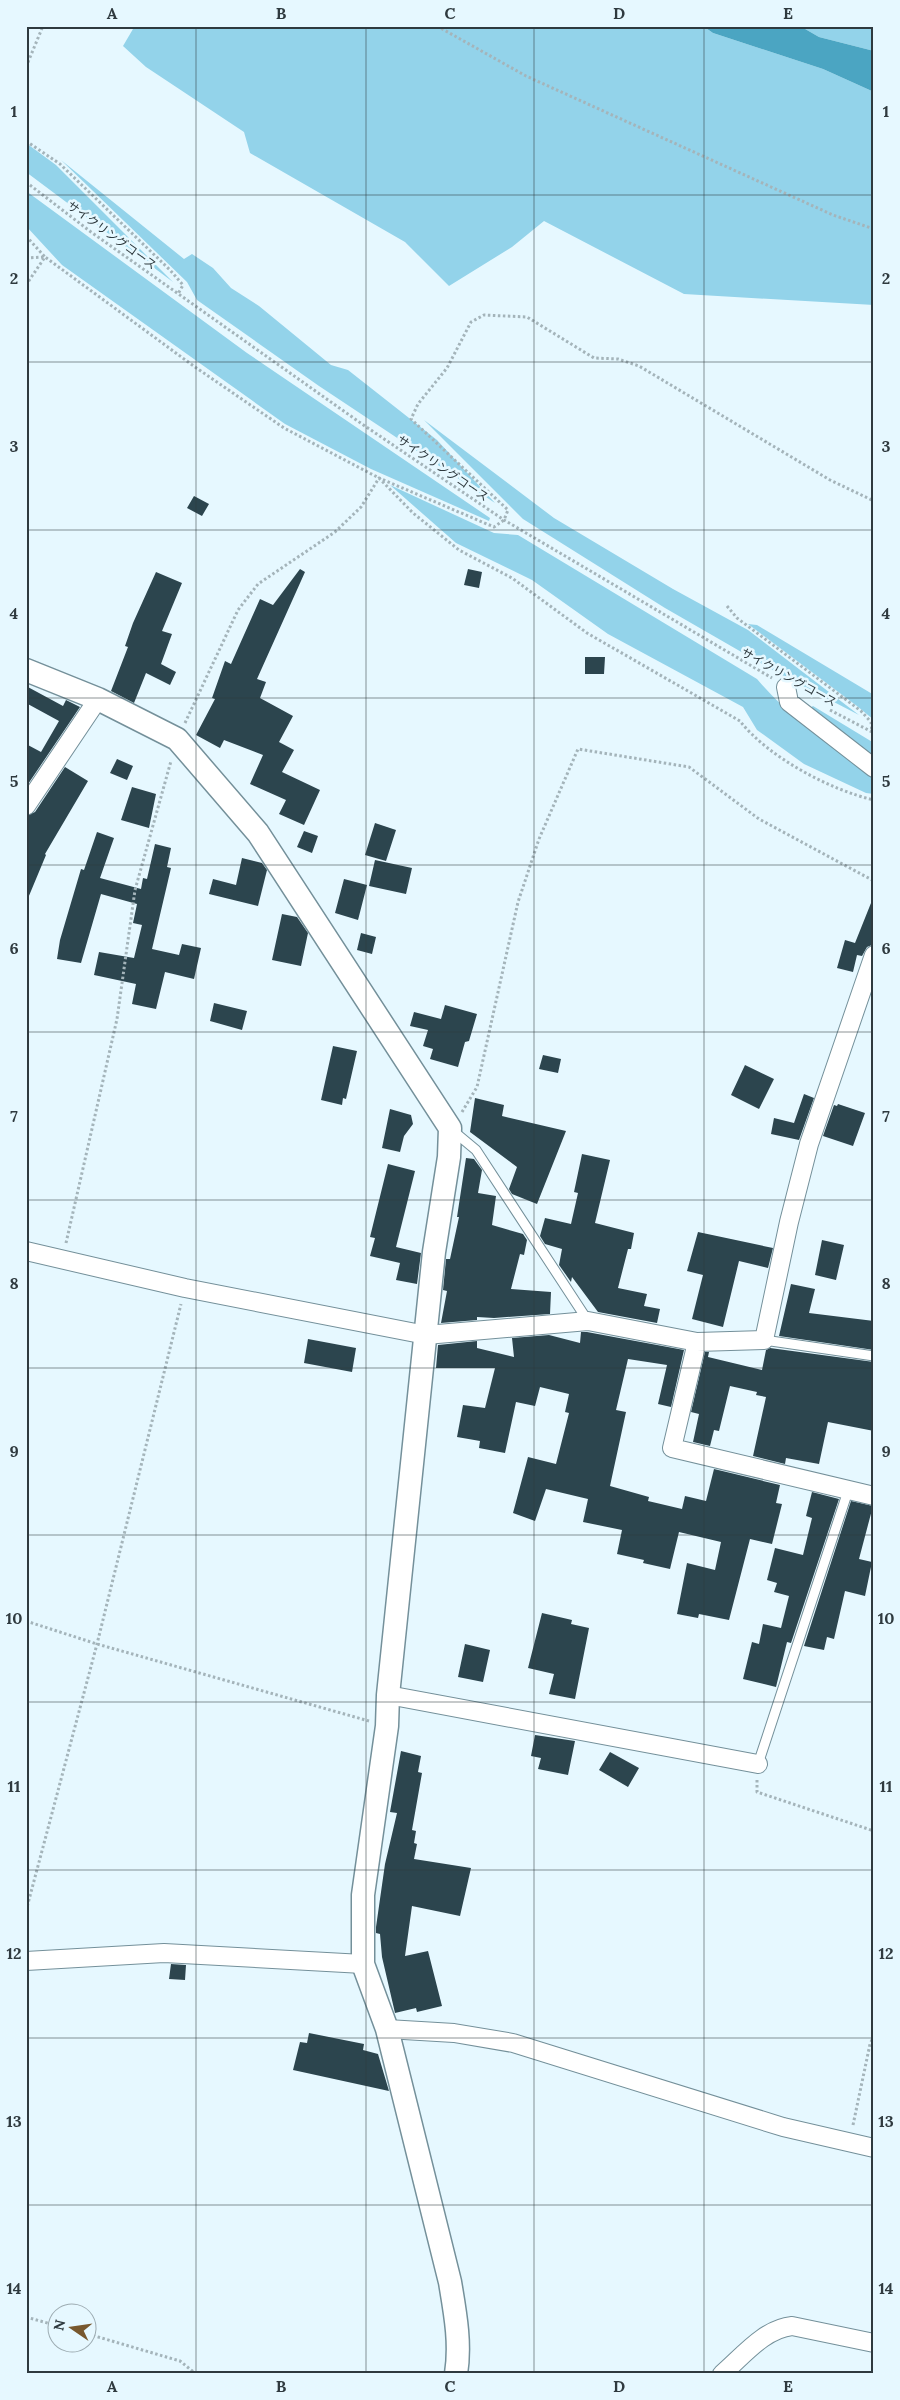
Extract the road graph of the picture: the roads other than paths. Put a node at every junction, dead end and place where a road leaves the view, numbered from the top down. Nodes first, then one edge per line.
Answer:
1 (26, 670) edge
2 (786, 687) road end
3 (98, 699) junction
4 (874, 768) edge
5 (26, 806) edge
6 (874, 955) edge
7 (450, 1128) junction
8 (26, 1251) edge
9 (588, 1321) junction
10 (426, 1335) junction
11 (764, 1340) junction
12 (697, 1342) junction
13 (874, 1356) edge
14 (848, 1491) junction
15 (874, 1496) edge
16 (388, 1695) junction
17 (758, 1764) joint
18 (26, 1961) edge
19 (362, 1964) junction
20 (387, 2029) junction
21 (874, 2148) edge
22 (874, 2343) edge
23 (456, 2374) edge
24 (722, 2374) edge

1 - 3 street
2 - 4 street
3 - 5 street
3 - 7 street
6 - 11 street
7 - 9 lane
7 - 10 street
8 - 10 street
9 - 10 street
9 - 12 street
10 - 16 street
11 - 12 street
11 - 13 lane
12 - 14 street
14 - 15 street
14 - 17 lane
16 - 17 street
16 - 19 street
18 - 19 street
19 - 20 street
20 - 21 street
20 - 23 street
22 - 24 street

